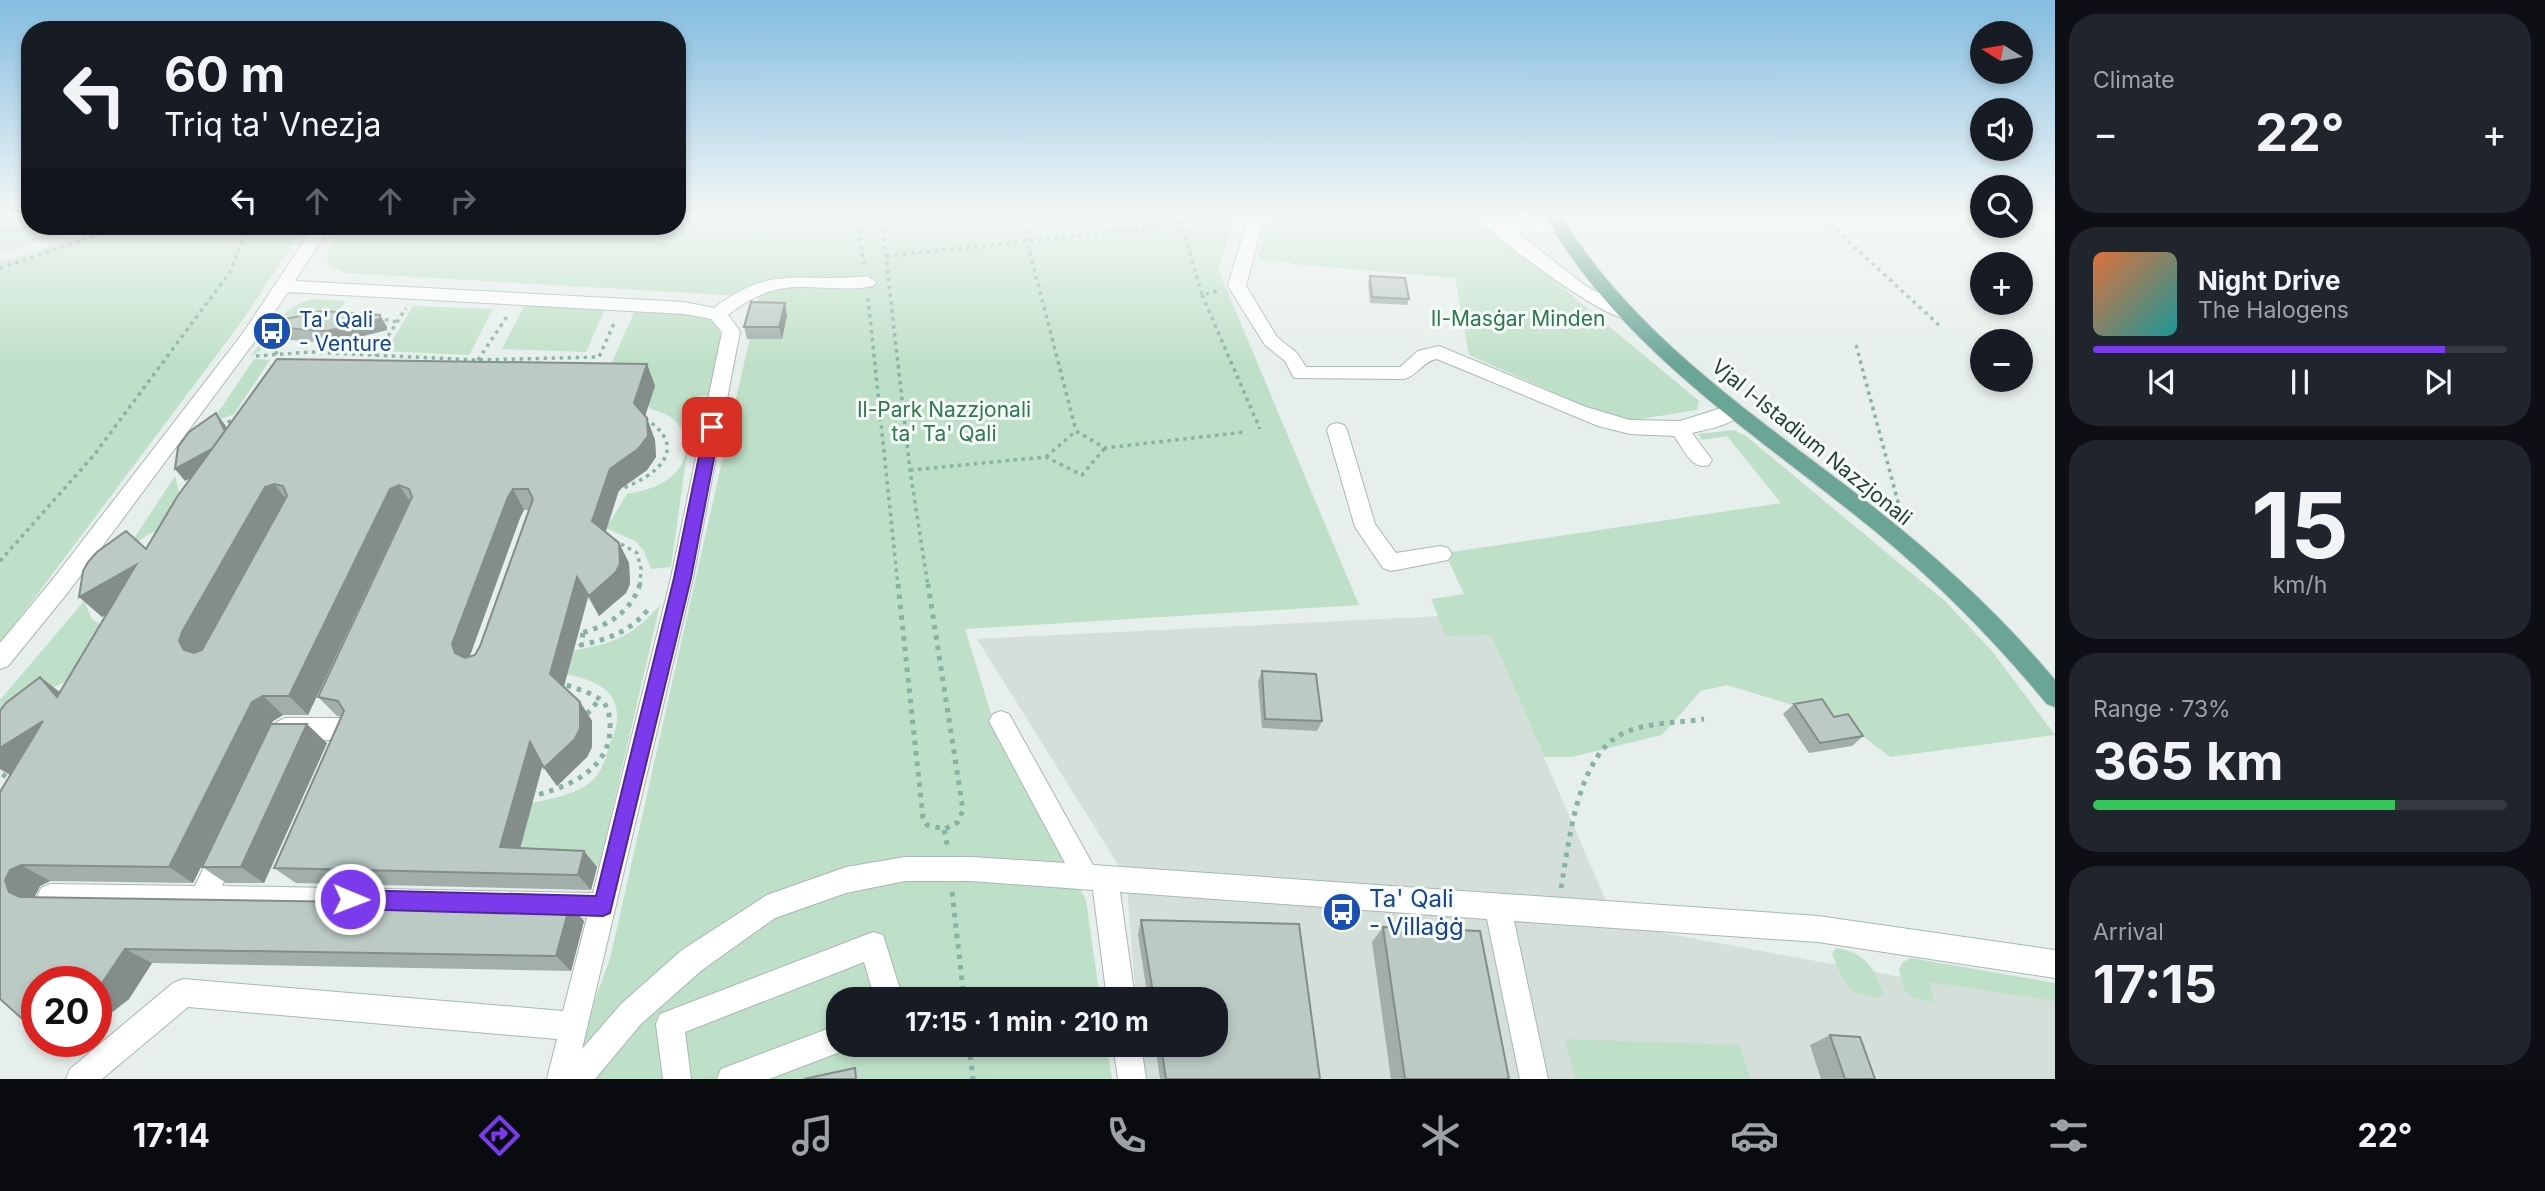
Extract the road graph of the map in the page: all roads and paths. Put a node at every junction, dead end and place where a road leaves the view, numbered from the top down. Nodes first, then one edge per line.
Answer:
1 (233, 264) edge
2 (298, 264) edge
3 (864, 264) edge
4 (888, 264) edge
5 (1034, 264) edge
6 (1193, 264) edge
7 (1243, 264) edge
8 (1547, 264) edge
9 (1585, 264) edge
10 (1873, 264) edge
11 (867, 282) junction
12 (1237, 285) junction
13 (285, 286) junction
14 (1202, 295) junction
15 (717, 314) junction
16 (1626, 315) junction
17 (369, 316) edge
18 (507, 318) dead end
19 (615, 320) dead end
20 (397, 322) dead end
21 (1941, 327) dead end
22 (391, 331) dead end
23 (293, 333) edge
24 (1856, 345) dead end
25 (275, 354) junction
26 (376, 354) junction
27 (599, 357) junction
28 (231, 359) junction
29 (478, 360) junction
30 (595, 366) edge
31 (366, 371) edge
32 (474, 372) edge
33 (1734, 411) junction
34 (640, 416) edge
35 (243, 417) edge
36 (663, 426) junction
37 (214, 427) edge
38 (1260, 429) dead end
39 (1679, 429) junction
40 (1337, 430) dead end
41 (1076, 431) junction
42 (1245, 432) dead end
43 (651, 435) edge
44 (1105, 448) junction
45 (1046, 457) junction
46 (1702, 460) dead end
47 (910, 470) junction
48 (613, 491) edge
49 (1887, 532) junction
50 (611, 539) edge
51 (1441, 554) dead end
52 (0, 561) edge
53 (653, 601) dead end
54 (583, 633) junction
55 (565, 636) edge
56 (0, 659) edge
57 (553, 680) edge
58 (2055, 696) edge
59 (600, 699) junction
60 (328, 703) edge
61 (587, 714) dead end
62 (1704, 719) dead end
63 (1001, 721) dead end
64 (317, 727) junction
65 (272, 753) edge
66 (0, 764) edge
67 (332, 766) edge
68 (18, 786) edge
69 (521, 799) edge
70 (237, 825) edge
71 (285, 874) edge
72 (1096, 878) junction
73 (50, 897) edge
74 (203, 897) junction
75 (274, 898) junction
76 (603, 906) junction
77 (1499, 906) junction
78 (1557, 908) junction
79 (958, 949) dead end
80 (2055, 964) edge
81 (886, 987) edge
82 (963, 987) edge
83 (1119, 987) edge
84 (574, 1026) junction
85 (826, 1044) edge
86 (970, 1057) edge
87 (1129, 1057) edge
88 (80, 1079) edge
89 (561, 1079) edge
90 (576, 1079) edge
91 (677, 1079) edge
92 (731, 1079) edge
93 (973, 1079) edge
94 (1132, 1079) edge
95 (1534, 1079) edge

1 - 52 path
2 - 13 street
3 - 11 path
4 - 47 path
5 - 41 path
6 - 14 path
7 - 12 street
8 - 16 street
9 - 16 main road, Vjal l-Istadium Nazzjonali
10 - 21 path
11 - 15 street
11 - 47 path
12 - 14 path
12 - 39 street
13 - 15 street
13 - 28 street
14 - 38 path
15 - 76 street
16 - 33 main road, Vjal l-Istadium Nazzjonali
17 - 20 path
18 - 29 path
19 - 27 path
22 - 26 path
23 - 25 path
24 - 49 path
25 - 26 path
25 - 28 path
26 - 29 path
26 - 31 path
27 - 29 path
27 - 30 path
28 - 56 street
29 - 32 path
33 - 39 street
33 - 49 main road, Vjal l-Istadium Nazzjonali
34 - 36 path
35 - 37 path
36 - 43 path
36 - 48 path
39 - 46 street
40 - 51 street
41 - 44 path
41 - 45 path
42 - 44 path
44 - 45 path
45 - 47 path
49 - 58 main road, Vjal l-Istadium Nazzjonali
50 - 54 path
53 - 54 path
54 - 55 path
57 - 59 path
59 - 61 path
59 - 69 path
60 - 64 street
62 - 78 path
63 - 72 street
64 - 65 street
64 - 67 street
66 - 68 path
70 - 74 street
71 - 75 street
72 - 77 street
72 - 83 street
72 - 90 street
73 - 74 street
74 - 75 street
75 - 76 street
76 - 84 street
77 - 78 street
77 - 95 street
78 - 80 street
79 - 82 path
81 - 91 street
84 - 88 street
84 - 89 street
85 - 92 street
86 - 93 path
87 - 94 street

